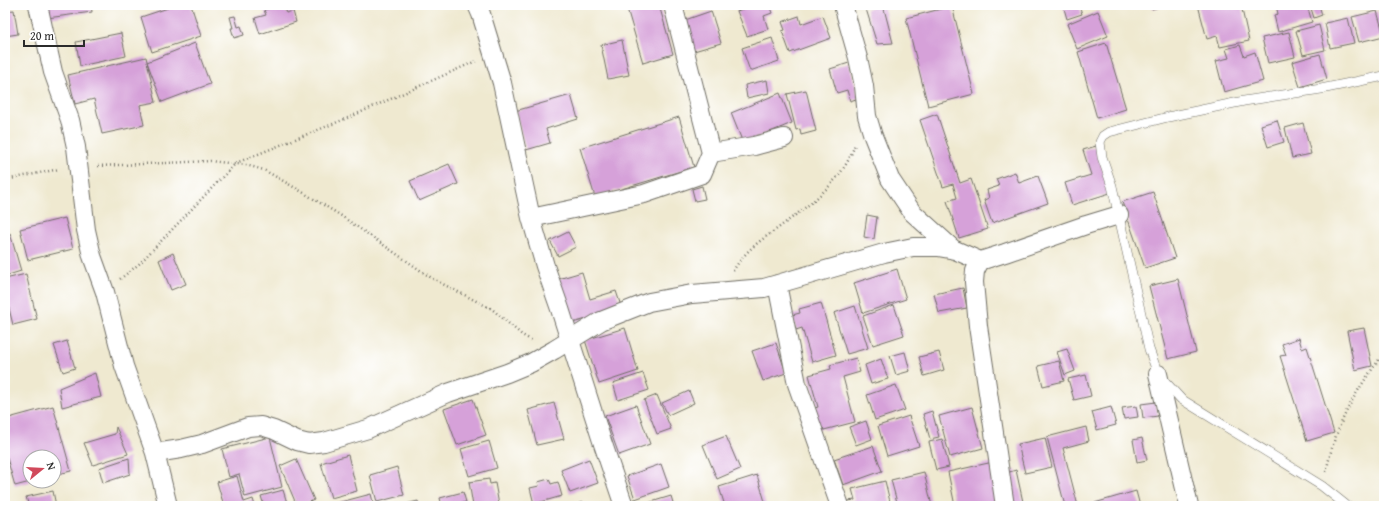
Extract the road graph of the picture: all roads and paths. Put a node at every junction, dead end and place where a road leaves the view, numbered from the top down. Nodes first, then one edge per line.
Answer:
1 (38, 5) edge
2 (477, 5) edge
3 (673, 5) edge
4 (843, 5) edge
5 (493, 53) junction
6 (1384, 76) edge
7 (867, 116) junction
8 (784, 138) dead end
9 (711, 153) junction
10 (236, 163) junction
11 (78, 167) junction
12 (5, 180) edge
13 (1119, 215) junction
14 (531, 218) junction
15 (955, 250) junction
16 (980, 260) junction
17 (777, 284) junction
18 (729, 291) junction
19 (105, 292) junction
20 (570, 341) junction
21 (554, 350) junction
22 (1384, 353) edge
23 (1158, 374) junction
24 (155, 453) junction
25 (1322, 486) junction
26 (168, 506) edge
27 (624, 506) edge
28 (840, 506) edge
29 (1005, 506) edge
30 (1189, 506) edge
31 (1347, 506) edge

1 - 11 street
2 - 5 street
3 - 9 street
4 - 7 street
5 - 10 path
5 - 14 street
6 - 13 lane
7 - 15 street
7 - 18 path
8 - 9 street
9 - 14 street
10 - 11 path
10 - 19 path
10 - 21 path
11 - 12 path
11 - 19 street
13 - 16 street
13 - 23 lane
14 - 20 street
15 - 16 street
15 - 17 street
16 - 29 street
17 - 18 street
17 - 28 street
18 - 20 street
19 - 24 street
20 - 21 street
20 - 27 street
21 - 24 street
22 - 25 path
23 - 25 lane
23 - 30 street
24 - 26 street
25 - 31 lane

